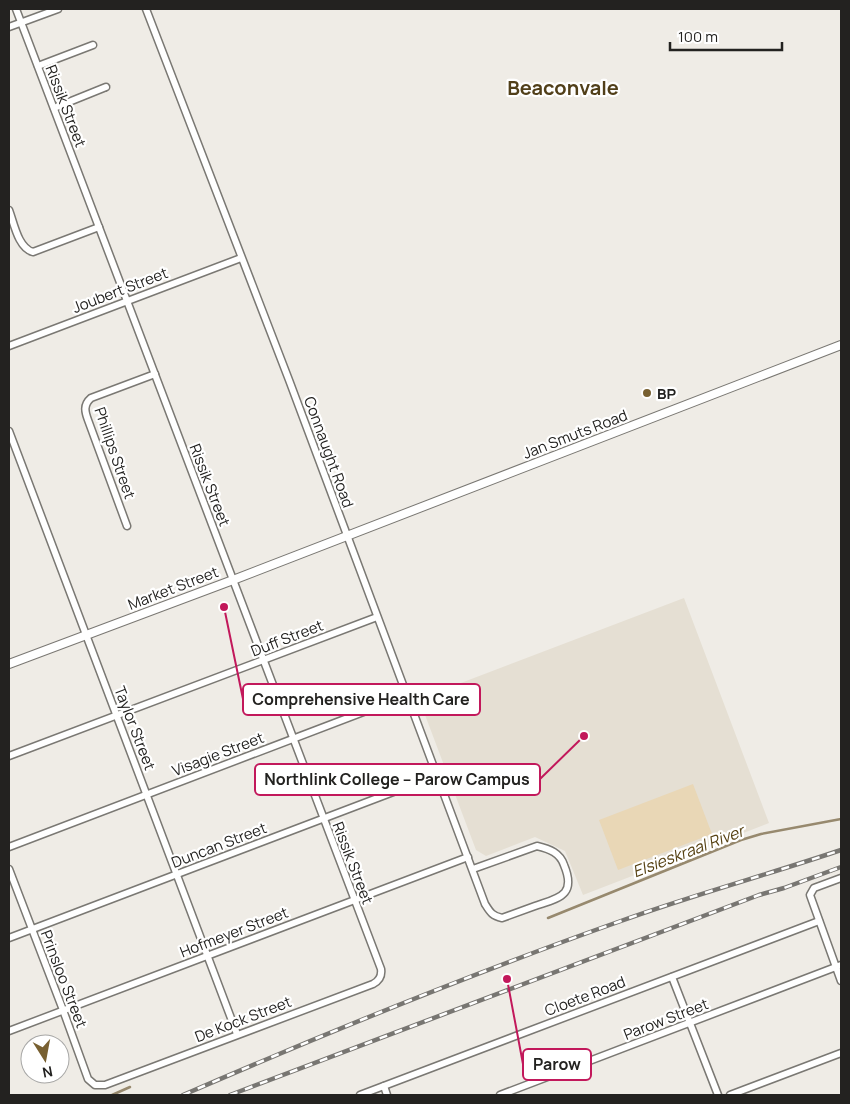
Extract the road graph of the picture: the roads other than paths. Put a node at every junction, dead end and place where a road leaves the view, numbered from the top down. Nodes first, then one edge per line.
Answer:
1 (16, 9) edge
2 (58, 9) edge
3 (146, 9) edge
4 (21, 22) junction
5 (9, 27) edge
6 (93, 45) dead end
7 (38, 66) junction
8 (106, 87) dead end
9 (54, 108) junction
10 (9, 210) edge
11 (99, 228) junction
12 (241, 258) junction
13 (127, 301) junction
14 (841, 345) edge
15 (9, 346) edge
16 (155, 374) junction
17 (9, 431) edge
18 (127, 526) dead end
19 (347, 536) junction
20 (233, 580) junction
21 (377, 617) junction
22 (87, 636) junction
23 (263, 660) junction
24 (9, 664) edge
25 (408, 696) junction
26 (116, 715) junction
27 (293, 739) junction
28 (9, 756) edge
29 (438, 775) junction
30 (147, 795) junction
31 (323, 819) junction
32 (9, 847) edge
33 (468, 857) junction
34 (9, 869) edge
35 (472, 869) junction
36 (177, 874) junction
37 (841, 878) edge
38 (354, 900) junction
39 (819, 921) junction
40 (31, 930) junction
41 (9, 938) edge
42 (207, 956) junction
43 (839, 966) edge
44 (381, 969) joint
45 (672, 976) junction
46 (841, 981) edge
47 (63, 1010) junction
48 (690, 1023) junction
49 (9, 1031) edge
50 (237, 1034) junction
51 (841, 1053) edge
52 (105, 1085) joint
53 (384, 1086) junction
54 (360, 1095) edge
55 (387, 1095) edge
56 (500, 1095) edge
57 (718, 1095) edge
58 (730, 1095) edge

1 - 4 street, Rissik Street
2 - 4 street
3 - 12 street, Connaught Road
4 - 5 street
4 - 7 street, Rissik Street
6 - 7 street
7 - 9 street, Rissik Street
8 - 9 street
9 - 11 street, Rissik Street
10 - 11 street
11 - 13 street, Rissik Street
12 - 13 street, Joubert Street
12 - 19 street, Connaught Road
13 - 15 street, Joubert Street
13 - 16 street, Rissik Street
14 - 19 street, Jan Smuts Road
16 - 18 street, Phillips Street
16 - 20 street, Rissik Street
17 - 22 street, Taylor Street
19 - 20 street, Market Street
19 - 21 street, Connaught Road
20 - 22 street, Market Street
20 - 23 street, Rissik Street
21 - 23 street, Duff Street
21 - 25 street, Connaught Road
22 - 24 street, Market Street
22 - 26 street, Taylor Street
23 - 26 street, Duff Street
23 - 27 street, Rissik Street
25 - 27 street, Visagie Street
25 - 29 street, Connaught Road
26 - 28 street, Duff Street
26 - 30 street, Taylor Street
27 - 30 street, Visagie Street
27 - 31 street, Rissik Street
29 - 31 street, Duncan Street
29 - 33 street, Connaught Road
30 - 32 street, Visagie Street
30 - 36 street, Taylor Street
31 - 36 street, Duncan Street
31 - 38 street, Rissik Street
33 - 35 street, Connaught Road
33 - 38 street, Hofmeyer Street
34 - 40 street, Prinsloo Street
35 - 35 street, Connaught Road
36 - 40 street, Duncan Street
36 - 42 street, Taylor Street
37 - 39 street
38 - 42 street, Hofmeyer Street
38 - 44 street, Rissik Street
39 - 43 street
39 - 45 street, Cloete Road
40 - 41 street, Duncan Street
40 - 47 street, Prinsloo Street
42 - 47 street, Hofmeyer Street
42 - 50 street, Taylor Street
43 - 46 street
43 - 48 street, Parow Street
44 - 50 street, De Kock Street
45 - 48 street
45 - 53 street, Cloete Road
47 - 49 street, Hofmeyer Street
47 - 52 street, Prinsloo Street
48 - 56 street, Parow Street
48 - 57 street
50 - 52 street, De Kock Street
51 - 58 street
53 - 54 street, Cloete Road
53 - 55 street

